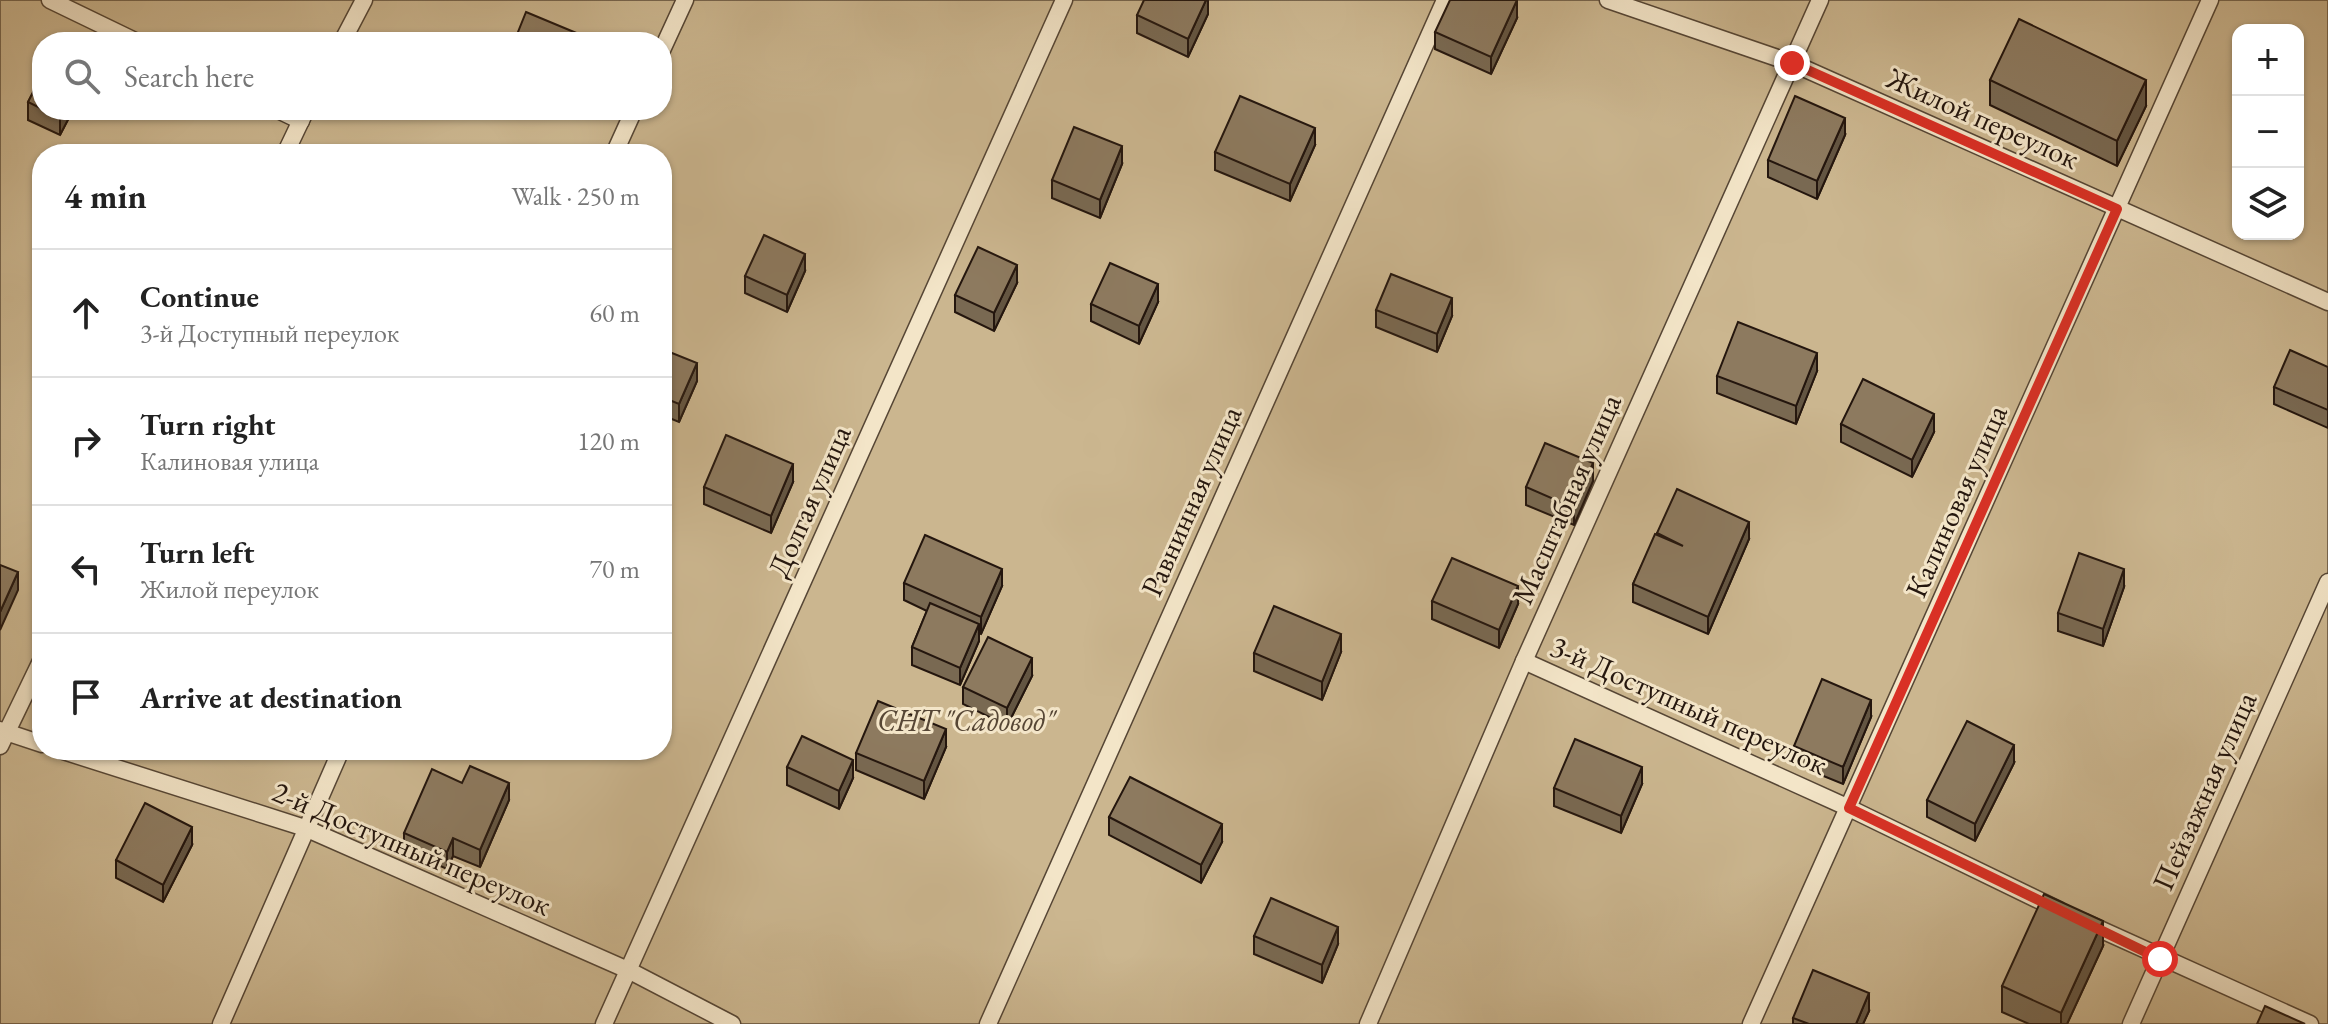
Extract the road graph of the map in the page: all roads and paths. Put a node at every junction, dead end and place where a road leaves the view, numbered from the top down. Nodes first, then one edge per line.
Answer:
1 (50, 0) edge
2 (364, 0) edge
3 (685, 0) edge
4 (1064, 0) edge
5 (1445, 0) edge
6 (1608, 0) edge
7 (1820, 0) edge
8 (2210, 0) edge
9 (116, 32) edge
10 (347, 32) edge
11 (670, 32) edge
12 (1792, 63) junction
13 (301, 120) edge
14 (629, 120) edge
15 (290, 144) edge
16 (619, 144) edge
17 (2117, 209) junction
18 (2328, 302) edge
19 (2328, 582) edge
20 (1524, 661) junction
21 (32, 678) edge
22 (2, 736) edge
23 (32, 742) edge
24 (91, 760) edge
25 (336, 760) edge
26 (1849, 808) junction
27 (305, 828) junction
28 (2160, 959) junction
29 (630, 971) junction
30 (221, 1024) edge
31 (604, 1024) edge
32 (732, 1024) edge
33 (988, 1024) edge
34 (1368, 1024) edge
35 (1751, 1024) edge
36 (2131, 1024) edge
37 (2310, 1024) edge

1 - 9 lane
2 - 10 lane
3 - 11 lane
4 - 29 lane, Долгая улица
5 - 33 lane, Равнинная улица
6 - 12 lane, Жилой переулок
7 - 12 lane, Масштабная улица
8 - 17 lane, Калиновая улица
12 - 17 lane, Жилой переулок
12 - 20 lane, Масштабная улица
13 - 15 lane
14 - 16 lane
17 - 18 lane, Жилой переулок
17 - 26 lane, Калиновая улица
19 - 28 lane, Пейзажная улица
20 - 26 lane, 3-й Доступный переулок
20 - 34 lane, Масштабная улица
21 - 22 lane
22 - 23 lane
24 - 27 lane, 2-й Доступный переулок
25 - 27 lane
26 - 28 lane, 3-й Доступный переулок
26 - 35 lane, Калиновая улица
27 - 29 lane, 2-й Доступный переулок
27 - 30 lane
28 - 36 lane, Пейзажная улица
28 - 37 lane, 3-й Доступный переулок
29 - 31 lane, Долгая улица
29 - 32 lane, 2-й Доступный переулок

